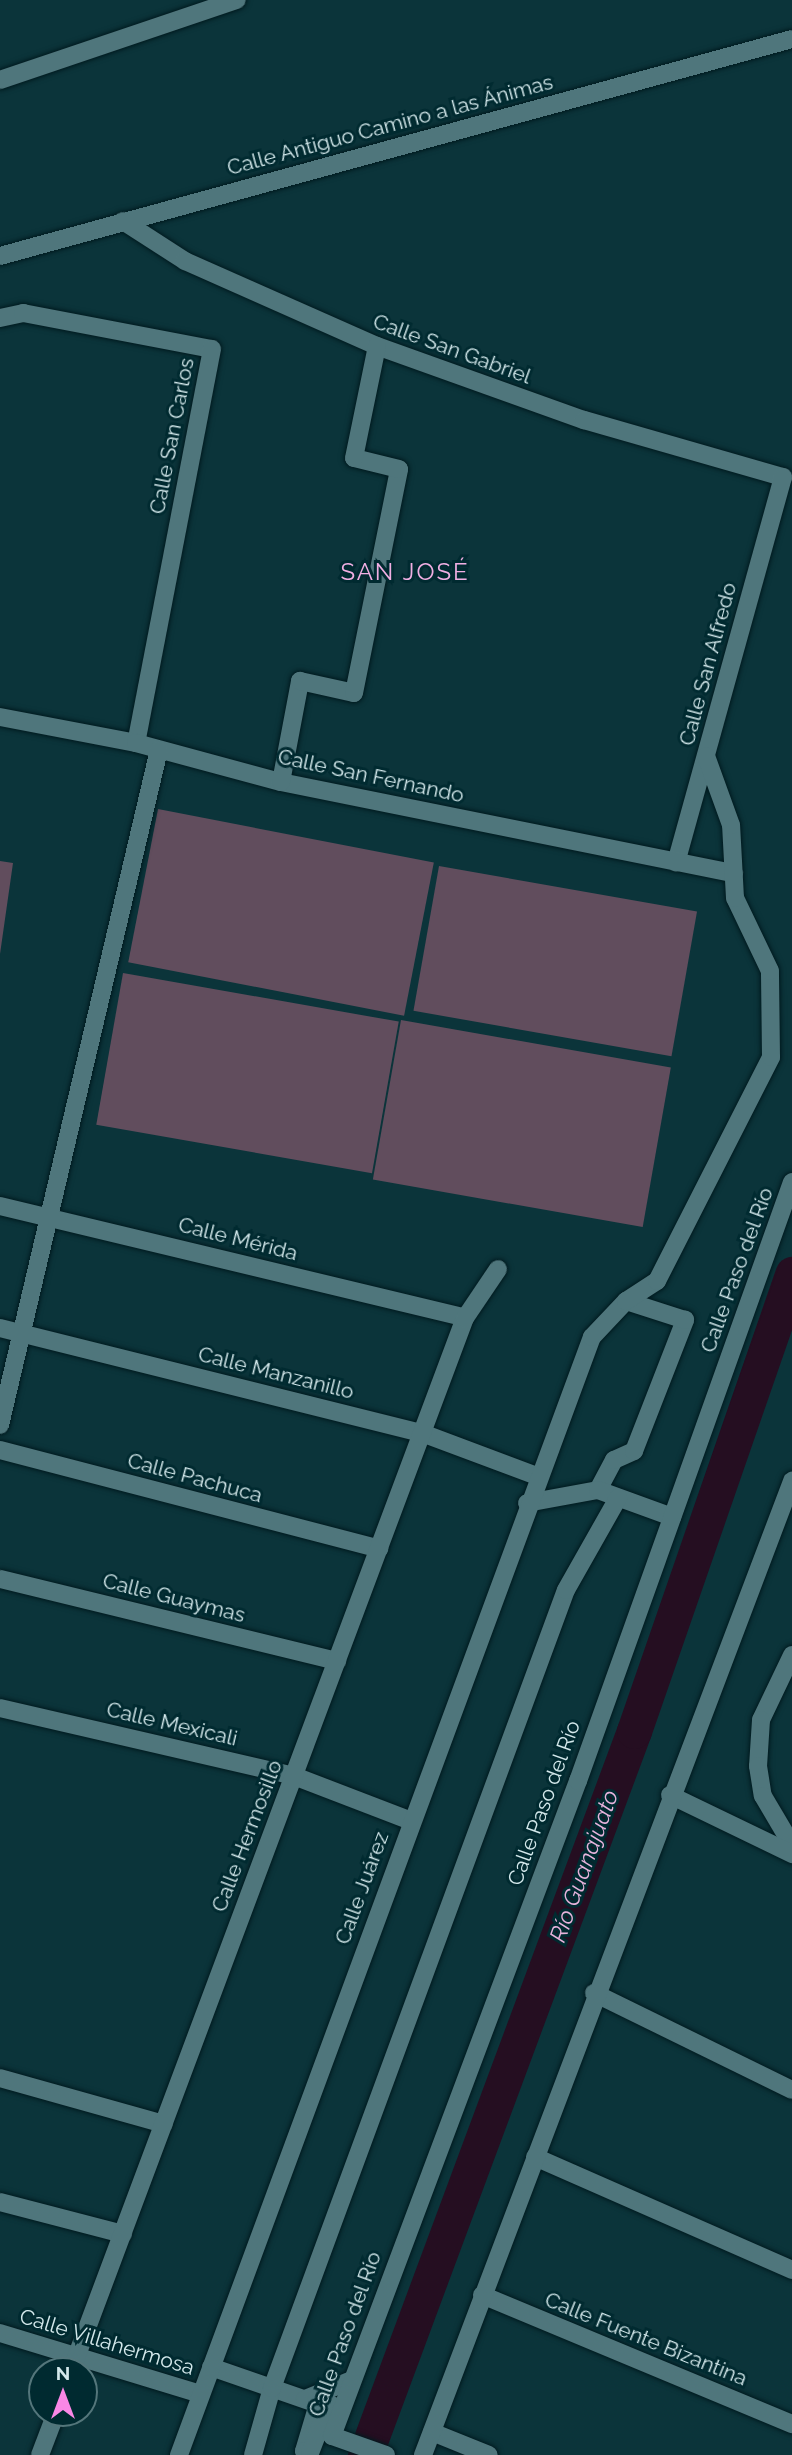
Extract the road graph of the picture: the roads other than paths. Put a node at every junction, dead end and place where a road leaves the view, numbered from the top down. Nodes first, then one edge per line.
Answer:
1 (237, 0) edge
2 (792, 39) edge
3 (0, 80) edge
4 (123, 221) junction
5 (0, 256) edge
6 (0, 318) edge
7 (377, 346) junction
8 (783, 477) joint
9 (0, 717) edge
10 (136, 743) junction
11 (159, 750) junction
12 (706, 756) junction
13 (281, 782) junction
14 (676, 862) junction
15 (734, 873) junction
16 (792, 1182) edge
17 (0, 1206) edge
18 (47, 1216) junction
19 (498, 1269) dead end
20 (626, 1301) junction
21 (466, 1318) junction
22 (0, 1328) edge
23 (22, 1332) junction
24 (0, 1424) edge
25 (422, 1433) junction
26 (0, 1450) edge
27 (537, 1476) junction
28 (792, 1481) edge
29 (598, 1490) junction
30 (618, 1498) junction
31 (527, 1503) junction
32 (672, 1517) junction
33 (379, 1549) junction
34 (0, 1579) edge
35 (792, 1655) edge
36 (337, 1661) junction
37 (0, 1708) edge
38 (294, 1776) junction
39 (670, 1795) junction
40 (411, 1821) junction
41 (792, 1845) edge
42 (792, 1854) edge
43 (594, 1993) junction
44 (0, 2078) edge
45 (792, 2090) edge
46 (164, 2124) junction
47 (535, 2157) junction
48 (0, 2202) edge
49 (122, 2234) junction
50 (792, 2270) edge
51 (482, 2295) junction
52 (0, 2333) edge
53 (59, 2357) edge
54 (76, 2357) edge
55 (211, 2367) junction
56 (98, 2369) edge
57 (352, 2380) junction
58 (272, 2388) junction
59 (201, 2394) junction
60 (311, 2402) junction
61 (341, 2409) junction
62 (792, 2424) edge
63 (51, 2427) edge
64 (432, 2432) junction
65 (40, 2455) edge
66 (179, 2455) edge
67 (253, 2455) edge
68 (386, 2455) edge
69 (424, 2455) edge
70 (489, 2455) edge

1 - 3 street
2 - 4 street, Calle Antiguo Camino a las Ánimas
4 - 5 street, Calle Antiguo Camino a las Ánimas
4 - 7 street, Calle San Gabriel
6 - 10 street, Calle San Carlos
7 - 8 street, Calle San Gabriel
7 - 13 street
8 - 12 street, Calle San Alfredo
9 - 10 street, Calle San Fernando
10 - 11 street, Calle San Fernando
11 - 13 street, Calle San Fernando
11 - 18 street
12 - 14 street, Calle San Alfredo
12 - 15 street
13 - 14 street, Calle San Fernando
14 - 15 street, Calle San Fernando
15 - 20 street
16 - 32 street, Calle Paso del Río
17 - 18 street, Calle Mérida
18 - 21 street, Calle Mérida
18 - 23 street
19 - 21 street, Calle Hermosillo
20 - 27 street, Calle Juárez
20 - 29 street
21 - 25 street, Calle Hermosillo
22 - 23 street, Calle Manzanillo
23 - 24 street
23 - 25 street, Calle Manzanillo
25 - 27 street, Calle Manzanillo
25 - 33 street, Calle Hermosillo
26 - 33 street, Calle Pachuca
27 - 31 street, Calle Juárez
28 - 39 street
29 - 30 street
29 - 31 street
30 - 32 street
30 - 58 street
31 - 40 street, Calle Juárez
32 - 57 street, Calle Paso del Río
33 - 36 street, Calle Hermosillo
34 - 36 street, Calle Guaymas
35 - 41 street
36 - 38 street, Calle Hermosillo
37 - 38 street, Calle Mexicali
38 - 40 street, Calle Mexicali
38 - 46 street, Calle Hermosillo
39 - 42 street
39 - 43 street
40 - 55 street, Calle Juárez
43 - 45 street
43 - 47 street
44 - 46 street
46 - 49 street, Calle Hermosillo
47 - 50 street
47 - 51 street
48 - 49 street
49 - 54 street, Calle Hermosillo
51 - 62 street, Calle Fuente Bizantina
51 - 64 street
52 - 53 street, Calle Villahermosa
55 - 58 street
55 - 59 street, Calle Juárez
56 - 59 street, Calle Villahermosa
57 - 60 street
57 - 61 street, Calle Paso del Río
58 - 60 street
58 - 67 street
59 - 66 street, Calle Juárez
60 - 61 street
61 - 68 street, Calle Paso del Río
63 - 65 street
64 - 69 street
64 - 70 street

